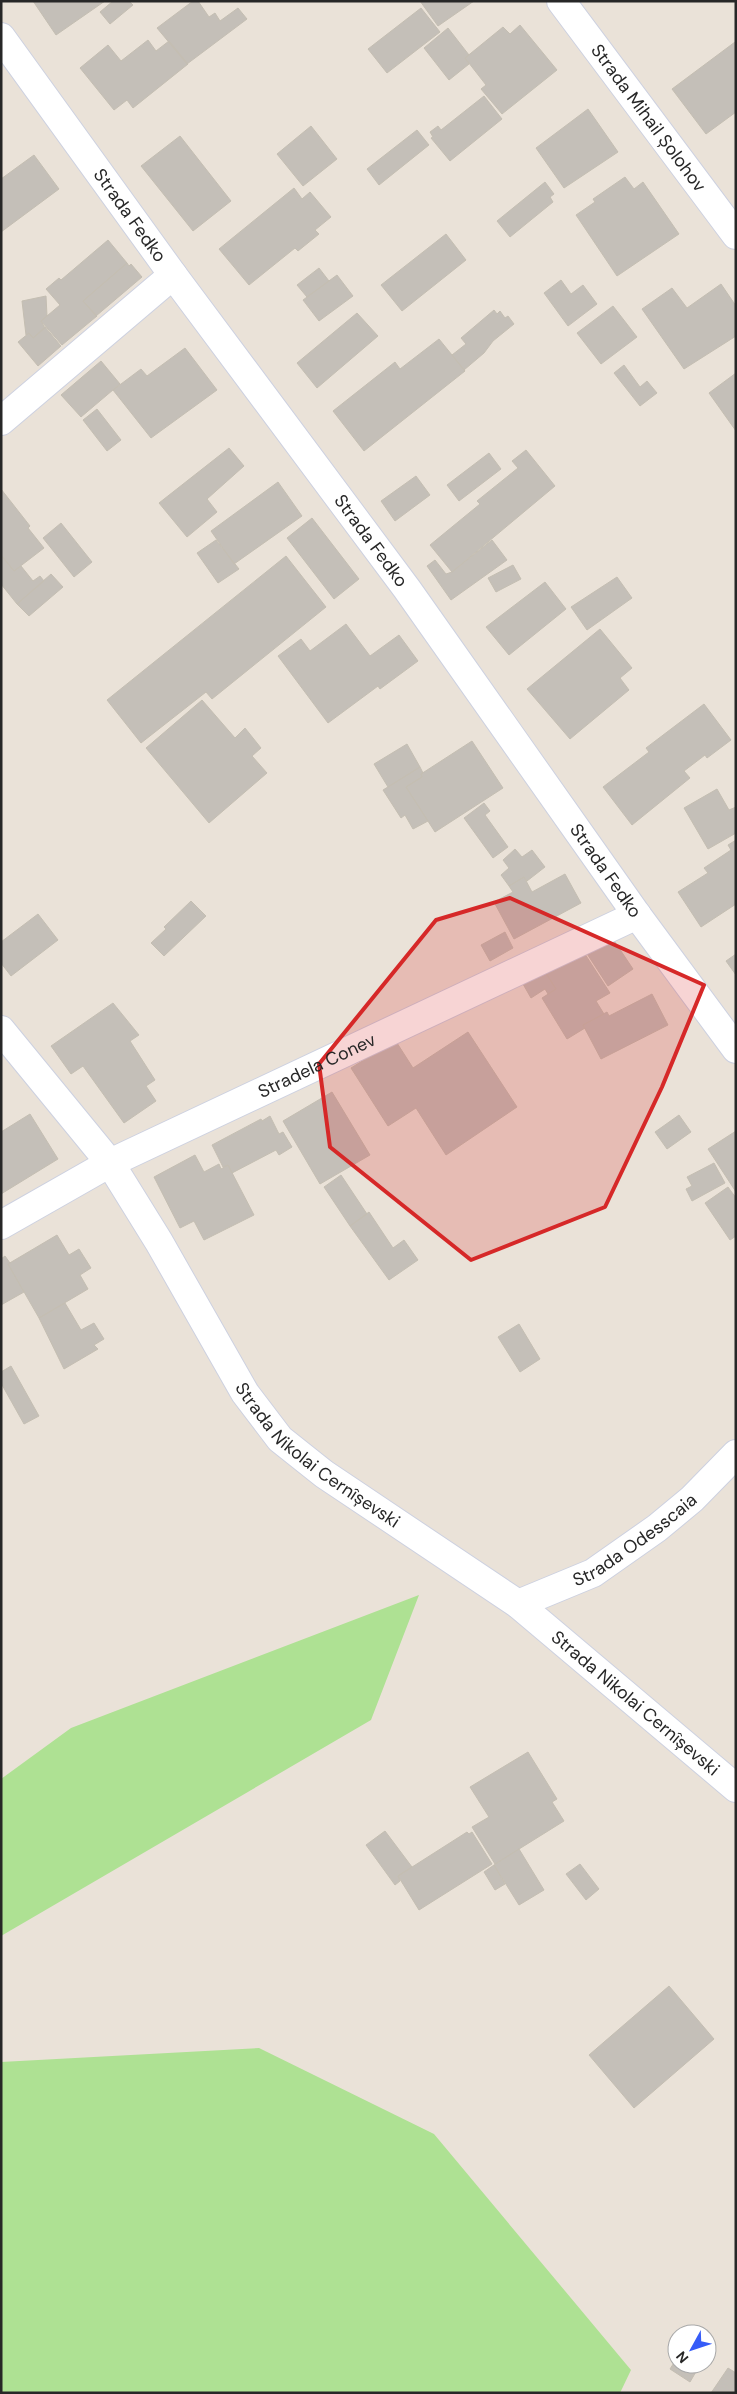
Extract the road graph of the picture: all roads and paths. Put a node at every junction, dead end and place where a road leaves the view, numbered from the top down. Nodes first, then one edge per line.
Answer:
1 (561, 1) edge
2 (1, 37) edge
3 (736, 235) edge
4 (173, 275) junction
5 (1, 420) edge
6 (637, 915) junction
7 (1, 1030) edge
8 (736, 1049) edge
9 (110, 1163) junction
10 (1, 1225) edge
11 (736, 1454) edge
12 (518, 1604) junction
13 (736, 1788) edge

1 - 3 street, Strada Mihail Șolohov
2 - 4 street, Strada Fedko
4 - 5 street
4 - 6 street, Strada Fedko
6 - 8 street, Strada Fedko
6 - 9 street, Stradela Conev
7 - 9 street, Strada Nikolai Cernîșevski
9 - 10 street, Stradela Conev
9 - 12 street, Strada Nikolai Cernîșevski
11 - 12 street, Strada Odesscaia
12 - 13 street, Strada Nikolai Cernîșevski

